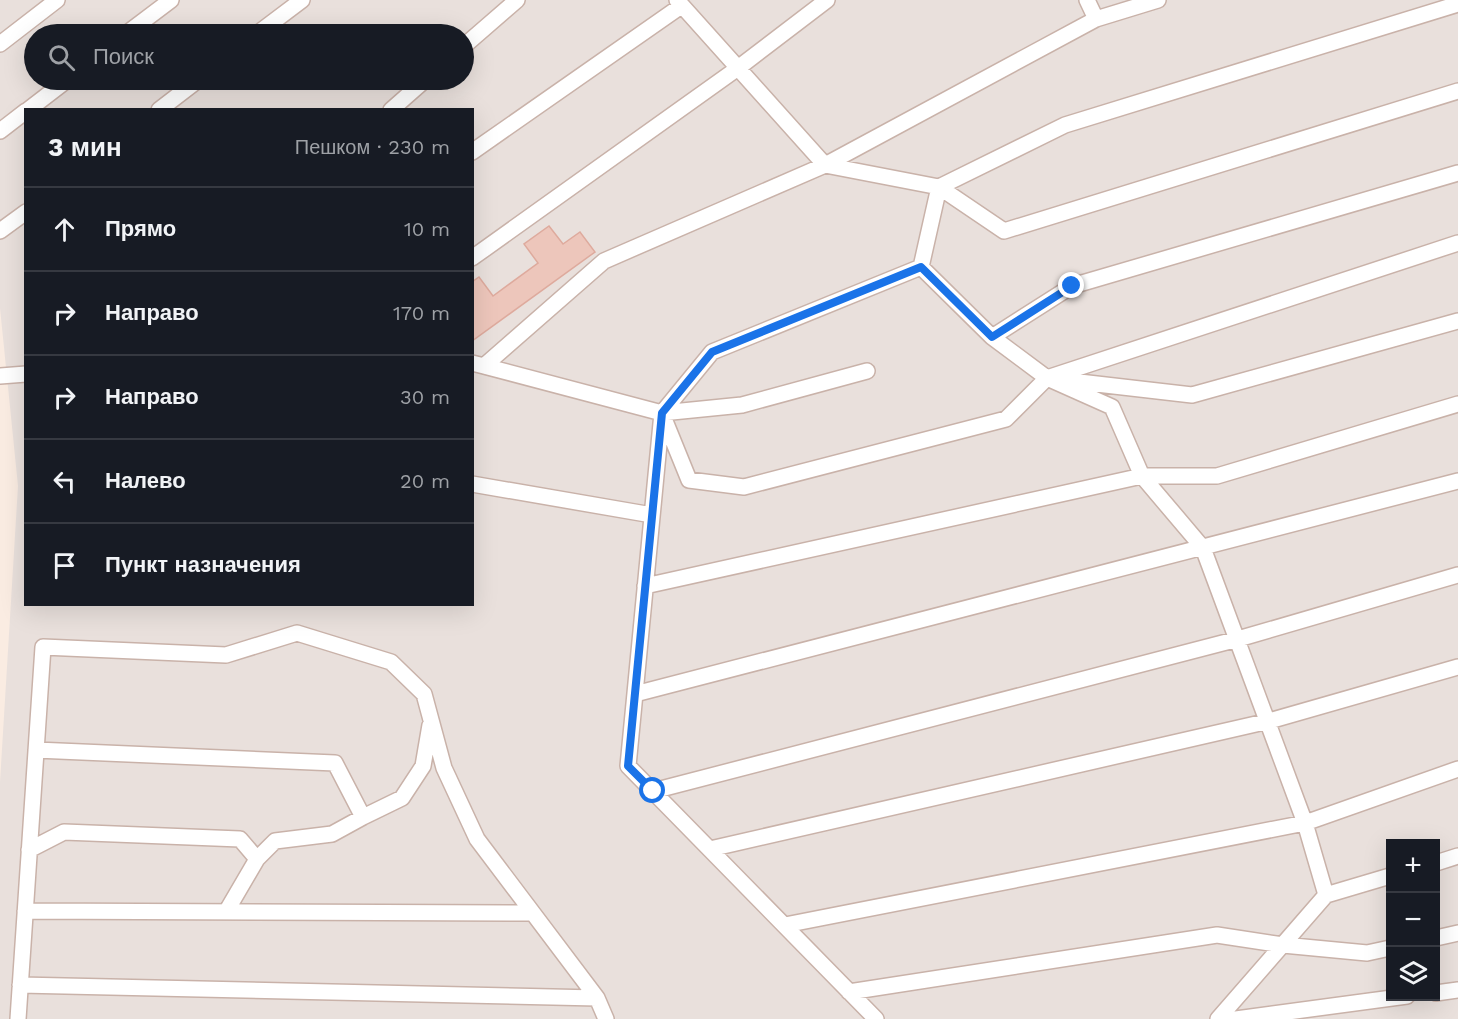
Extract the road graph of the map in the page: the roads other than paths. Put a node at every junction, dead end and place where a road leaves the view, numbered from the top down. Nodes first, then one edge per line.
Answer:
1 (57, 0) edge
2 (171, 0) edge
3 (302, 0) edge
4 (517, 0) edge
5 (827, 0) edge
6 (1087, 0) edge
7 (1158, 0) edge
8 (679, 3) edge
9 (1458, 4) edge
10 (1096, 19) junction
11 (26, 24) edge
12 (139, 24) edge
13 (270, 24) edge
14 (24, 25) edge
15 (474, 37) edge
16 (0, 44) edge
17 (738, 68) junction
18 (54, 90) edge
19 (185, 90) edge
20 (414, 90) edge
21 (1458, 91) edge
22 (30, 108) edge
23 (162, 108) edge
24 (393, 108) edge
25 (24, 112) edge
26 (0, 131) edge
27 (474, 151) edge
28 (825, 165) junction
29 (1458, 173) edge
30 (939, 187) junction
31 (24, 213) edge
32 (0, 231) edge
33 (1458, 243) edge
34 (474, 257) edge
35 (921, 267) junction
36 (1458, 321) edge
37 (992, 337) junction
38 (478, 364) edge
39 (867, 371) dead end
40 (24, 374) edge
41 (0, 376) edge
42 (1047, 378) junction
43 (1458, 404) edge
44 (662, 413) junction
45 (1142, 476) junction
46 (1458, 481) edge
47 (474, 484) edge
48 (652, 515) junction
49 (1203, 548) junction
50 (1458, 575) edge
51 (645, 586) junction
52 (1238, 639) junction
53 (1458, 667) edge
54 (635, 694) junction
55 (431, 721) junction
56 (1269, 721) junction
57 (36, 750) junction
58 (1458, 769) edge
59 (653, 791) junction
60 (363, 817) junction
61 (1305, 823) junction
62 (710, 849) junction
63 (29, 850) junction
64 (1458, 856) edge
65 (256, 859) junction
66 (1440, 862) edge
67 (1386, 877) edge
68 (1326, 895) junction
69 (25, 911) junction
70 (226, 912) junction
71 (533, 913) junction
72 (785, 925) junction
73 (1458, 933) edge
74 (1440, 937) edge
75 (1283, 945) junction
76 (1386, 949) edge
77 (20, 985) junction
78 (1458, 990) edge
79 (849, 992) junction
80 (1440, 992) edge
81 (597, 998) junction
82 (1386, 999) edge
83 (18, 1019) edge
84 (606, 1019) edge
85 (876, 1019) edge
86 (1218, 1019) edge
87 (1236, 1019) edge

1 - 11 lane
2 - 12 lane
3 - 13 lane
4 - 15 lane
5 - 17 lane
6 - 10 lane
7 - 10 lane
8 - 17 lane
8 - 27 lane
9 - 30 lane
10 - 28 lane
14 - 16 lane
17 - 28 lane
17 - 34 lane
18 - 22 lane
19 - 23 lane
20 - 24 lane
21 - 30 lane
25 - 26 lane
28 - 30 lane
28 - 38 lane
29 - 37 lane
30 - 35 lane
31 - 32 lane
33 - 42 lane
35 - 37 lane
35 - 44 lane
36 - 42 lane
37 - 42 lane
38 - 44 lane
39 - 44 lane
40 - 41 lane
42 - 44 lane
42 - 45 lane
43 - 45 lane
44 - 48 lane
45 - 49 lane
45 - 51 lane
46 - 49 lane
47 - 48 lane
48 - 51 lane
49 - 52 lane
49 - 54 lane
50 - 52 lane
51 - 54 lane
52 - 56 lane
52 - 59 lane
53 - 56 lane
54 - 59 lane
55 - 57 lane
55 - 60 lane
55 - 71 lane
56 - 61 lane
56 - 62 lane
57 - 60 lane
57 - 63 lane
58 - 61 lane
59 - 62 lane
60 - 65 lane
61 - 68 lane
61 - 72 lane
62 - 72 lane
63 - 65 lane
63 - 69 lane
64 - 66 lane
65 - 70 lane
67 - 68 lane
68 - 75 lane
69 - 70 lane
69 - 77 lane
70 - 71 lane
71 - 81 lane
72 - 79 lane
73 - 74 lane
75 - 76 lane
75 - 79 lane
75 - 86 lane
77 - 81 lane
77 - 83 lane
78 - 80 lane
79 - 85 lane
81 - 84 lane
82 - 87 lane

